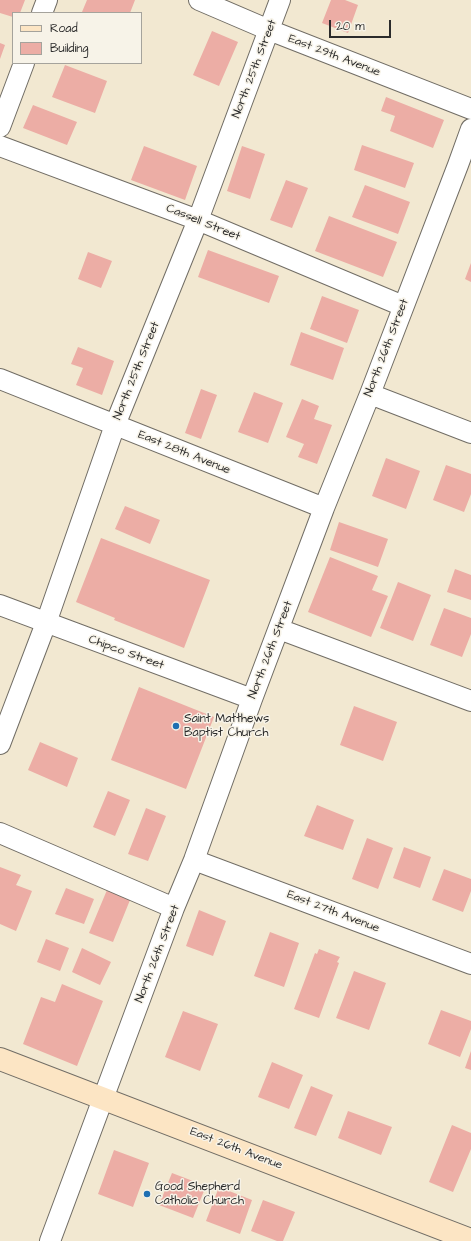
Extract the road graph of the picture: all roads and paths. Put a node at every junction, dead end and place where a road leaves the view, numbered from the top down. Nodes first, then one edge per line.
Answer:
1 (47, 0) edge
2 (199, 0) edge
3 (280, 0) edge
4 (42, 12) edge
5 (269, 30) junction
6 (24, 64) edge
7 (471, 109) edge
8 (0, 127) edge
9 (471, 129) edge
10 (0, 146) edge
11 (465, 168) edge
12 (198, 220) junction
13 (403, 306) junction
14 (0, 379) edge
15 (370, 394) junction
16 (116, 425) junction
17 (471, 434) edge
18 (324, 508) junction
19 (0, 605) edge
20 (46, 623) junction
21 (279, 629) junction
22 (252, 699) junction
23 (471, 701) edge
24 (0, 744) edge
25 (0, 833) edge
26 (194, 860) junction
27 (174, 908) junction
28 (471, 964) edge
29 (0, 1059) edge
30 (104, 1098) junction
31 (471, 1240) edge
32 (50, 1241) edge

1 - 4 street
2 - 5 street, East 29th Avenue
3 - 5 street, North 25th Street
5 - 7 street, East 29th Avenue
5 - 12 street, North 25th Street
6 - 8 street
9 - 11 street, North 26th Street
10 - 12 street, Cassell Street
11 - 13 street, North 26th Street
12 - 13 street, Cassell Street
12 - 16 street, North 25th Street
13 - 15 street, North 26th Street
14 - 16 street, East 28th Avenue
15 - 17 street
15 - 18 street, North 26th Street
16 - 18 street, East 28th Avenue
16 - 20 street, North 25th Street
18 - 21 street, North 26th Street
19 - 20 street, Chipco Street
20 - 22 street, Chipco Street
20 - 24 street, North 25th Street
21 - 22 street, North 26th Street
21 - 23 street
22 - 26 street, North 26th Street
25 - 27 street
26 - 27 street, North 26th Street
26 - 28 street, East 27th Avenue
27 - 30 street, North 26th Street
29 - 30 street, East 26th Avenue
30 - 31 street, East 26th Avenue
30 - 32 street, North 26th Street

